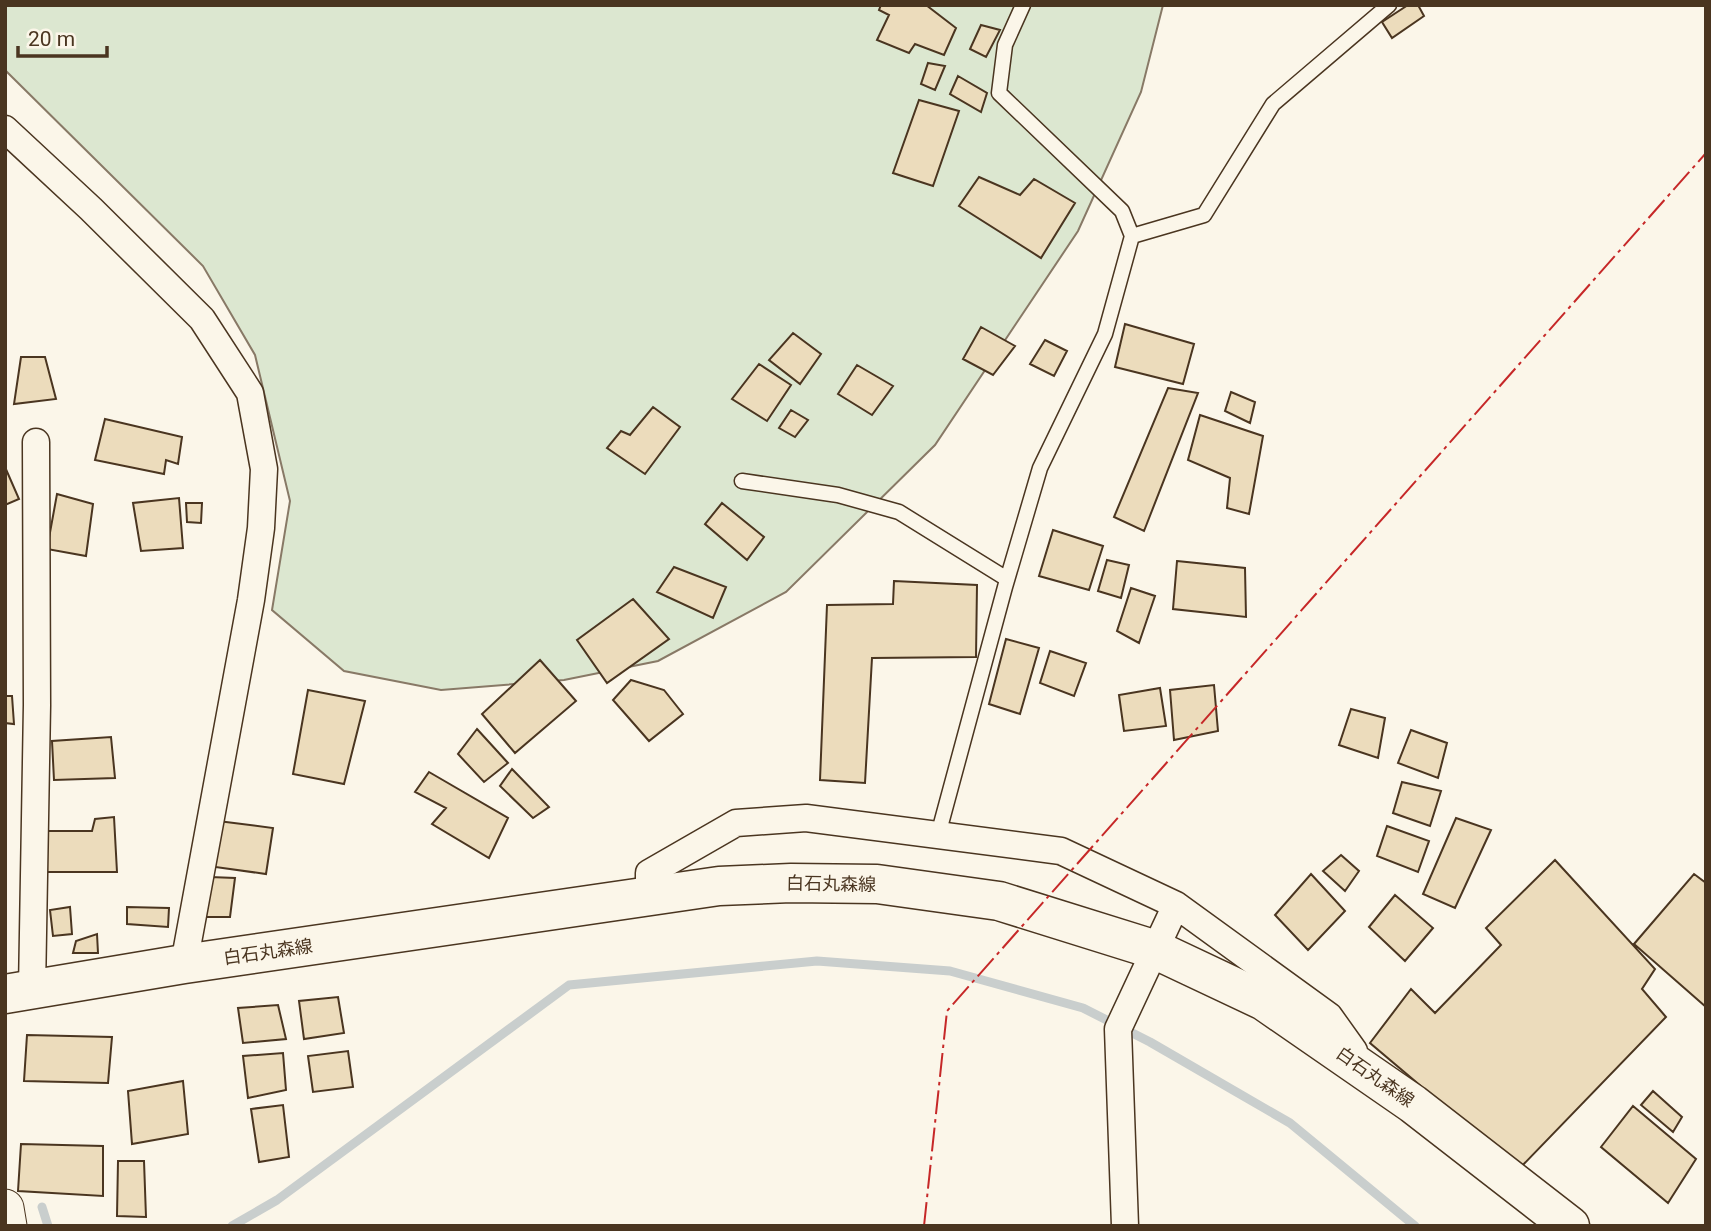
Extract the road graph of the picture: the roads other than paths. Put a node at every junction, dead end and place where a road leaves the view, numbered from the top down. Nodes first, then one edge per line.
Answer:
1 (1023, 5) edge
2 (1390, 5) edge
3 (5, 129) edge
4 (1132, 236) junction
5 (36, 442) dead end
6 (742, 481) dead end
7 (1007, 579) junction
8 (938, 835) junction
9 (649, 894) junction
10 (1176, 905) junction
11 (1156, 950) junction
12 (184, 964) junction
13 (18, 992) edge
14 (1349, 1058) junction
15 (5, 1208) edge
16 (8, 1226) edge
17 (1125, 1226) edge
18 (1570, 1226) edge

1 - 4 lane
2 - 4 lane
3 - 12 street
4 - 7 lane
5 - 13 street
6 - 7 lane
7 - 8 lane
8 - 9 street
8 - 10 street
9 - 11 main road, 白石丸森線
9 - 12 main road, 白石丸森線
10 - 11 street
10 - 14 street
11 - 14 main road, 白石丸森線
11 - 17 street
12 - 13 main road, 白石丸森線
14 - 18 main road, 白石丸森線
15 - 16 main road

